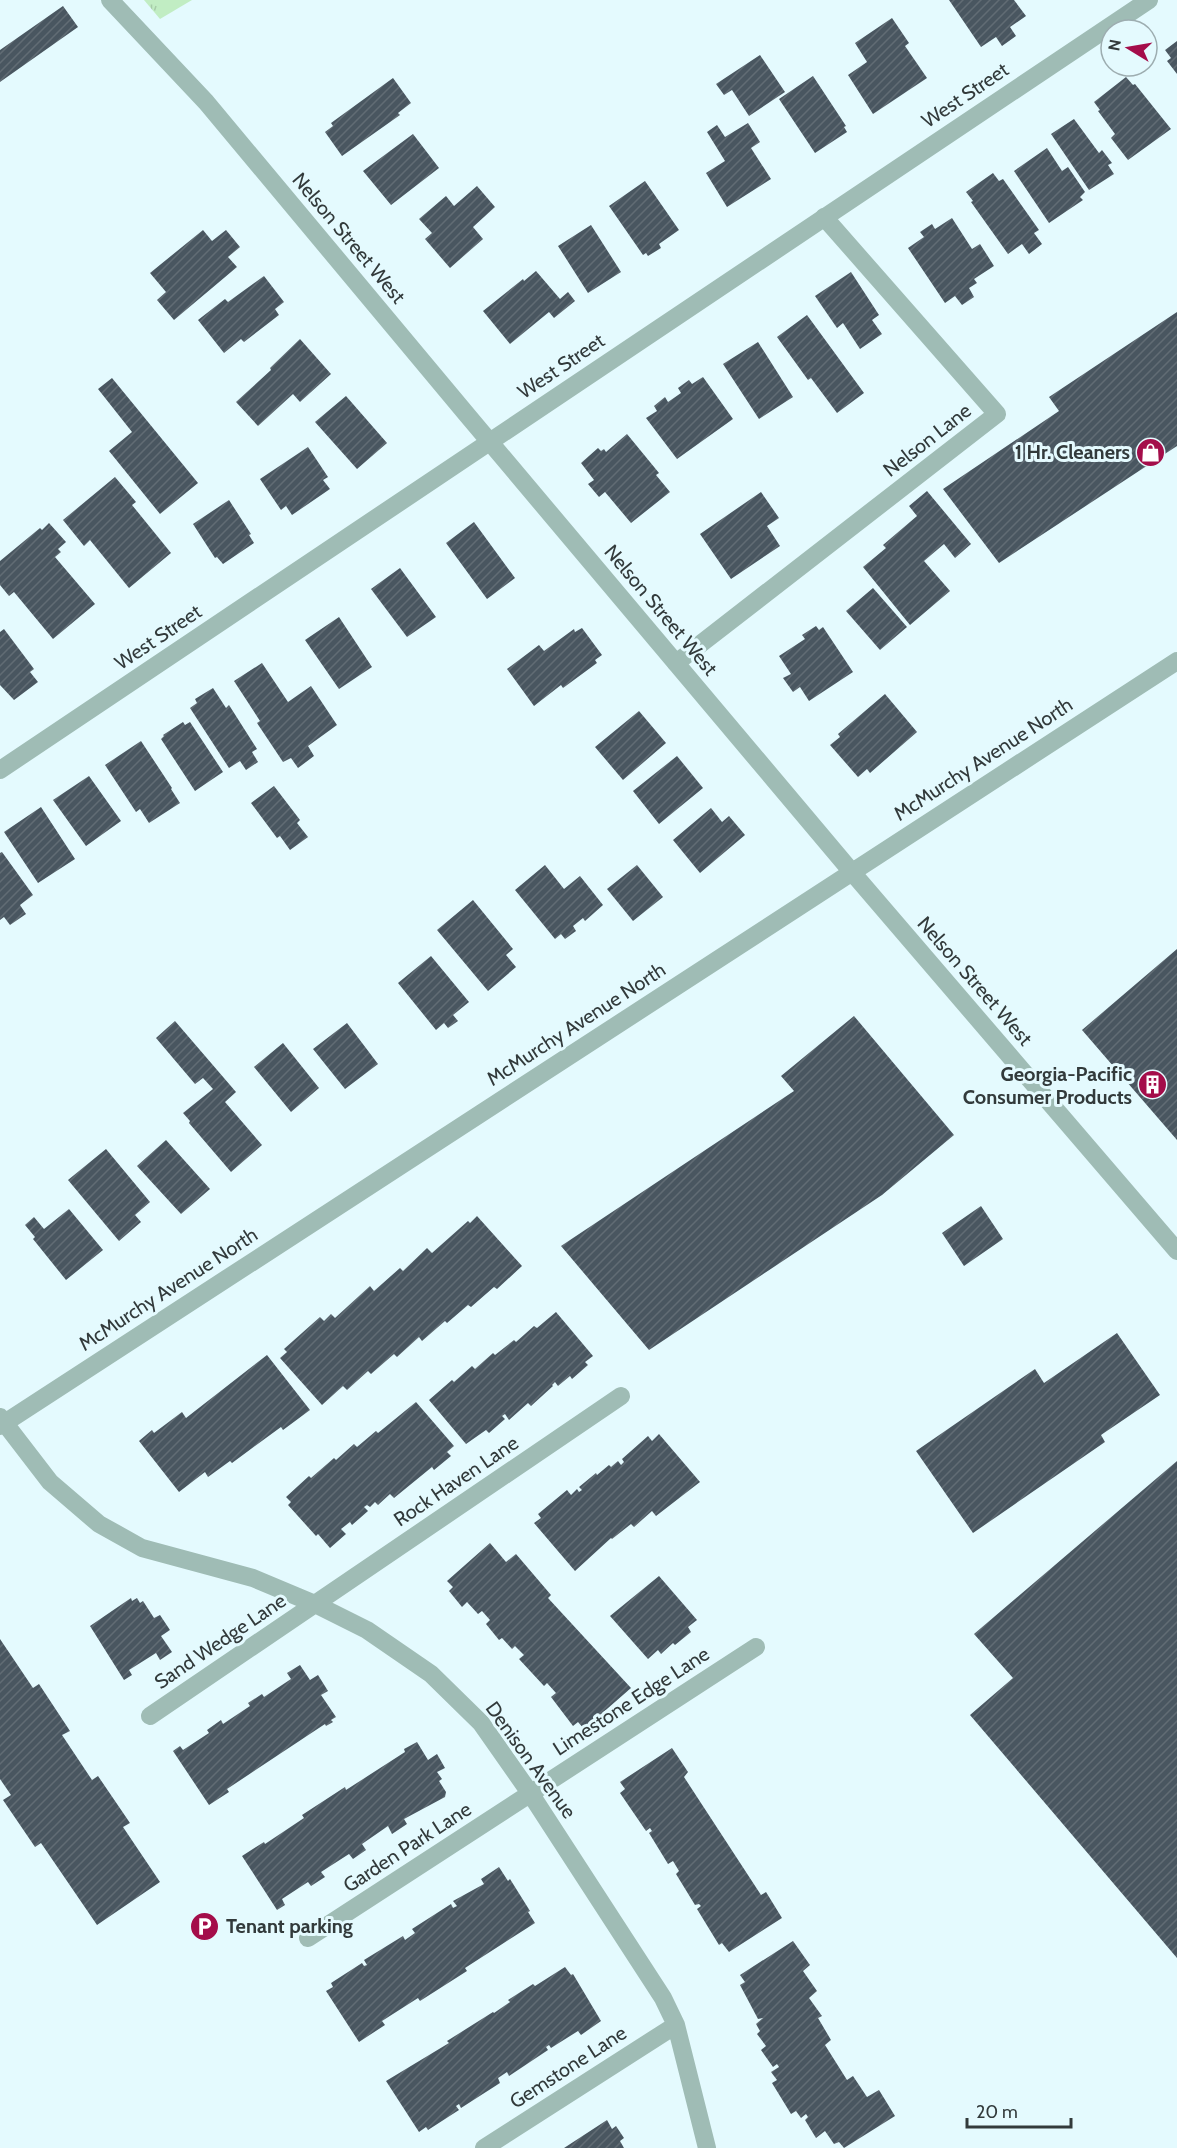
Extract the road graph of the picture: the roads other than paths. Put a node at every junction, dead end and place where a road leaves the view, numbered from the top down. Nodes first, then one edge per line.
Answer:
1 (110, 0) edge
2 (1149, 0) edge
3 (824, 217) junction
4 (489, 441) junction
5 (1177, 661) edge
6 (676, 663) junction
7 (0, 770) edge
8 (851, 871) junction
9 (1177, 1251) edge
10 (621, 1396) dead end
11 (2, 1422) edge
12 (315, 1604) junction
13 (756, 1647) dead end
14 (150, 1716) dead end
15 (530, 1793) junction
16 (308, 1938) dead end
17 (676, 2025) junction
18 (484, 2148) edge
19 (707, 2148) edge

1 - 4 street, Nelson Street West
2 - 3 street, West Street
3 - 4 street, West Street
3 - 6 street, Nelson Lane
4 - 6 street, Nelson Street West
4 - 7 street, West Street
5 - 8 street, McMurchy Avenue North
6 - 8 street, Nelson Street West
8 - 9 street, Nelson Street West
8 - 11 street, McMurchy Avenue North
10 - 12 street, Rock Haven Lane
11 - 12 street, Denison Avenue
12 - 14 street, Sand Wedge Lane
12 - 15 street, Denison Avenue
13 - 15 street, Limestone Edge Lane
15 - 16 street, Garden Park Lane
15 - 17 street, Denison Avenue
17 - 18 street, Gemstone Lane
17 - 19 street, Denison Avenue

